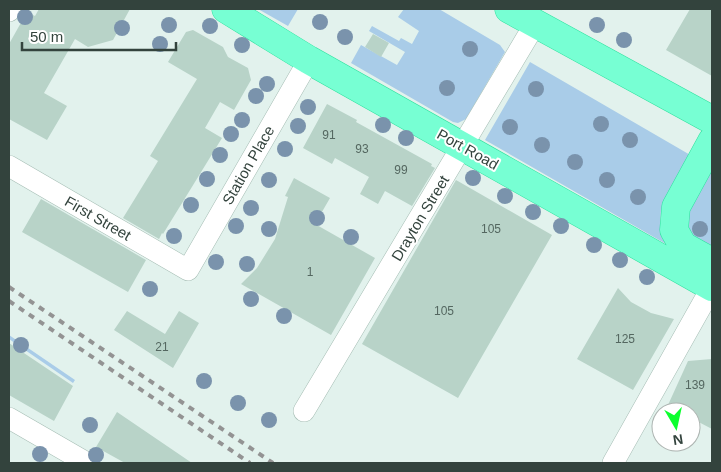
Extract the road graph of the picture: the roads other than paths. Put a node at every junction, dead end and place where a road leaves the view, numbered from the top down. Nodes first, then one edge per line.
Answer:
1 (226, 9) edge
2 (509, 9) edge
3 (535, 24) junction
4 (310, 60) junction
5 (712, 120) edge
6 (712, 141) edge
7 (462, 145) junction
8 (9, 166) edge
9 (712, 262) edge
10 (188, 270) joint
11 (712, 287) edge
12 (304, 411) dead end
13 (9, 418) edge
14 (65, 458) edge
15 (87, 463) edge
16 (613, 463) edge

1 - 4 highway, Port Road
2 - 3 highway
3 - 5 highway
3 - 7 street, Drayton Street
4 - 7 highway, Port Road
4 - 10 street, Station Place
6 - 9 highway
7 - 11 highway, Port Road
7 - 12 street, Drayton Street
8 - 10 street, First Street
11 - 16 street
13 - 14 street
14 - 15 street

